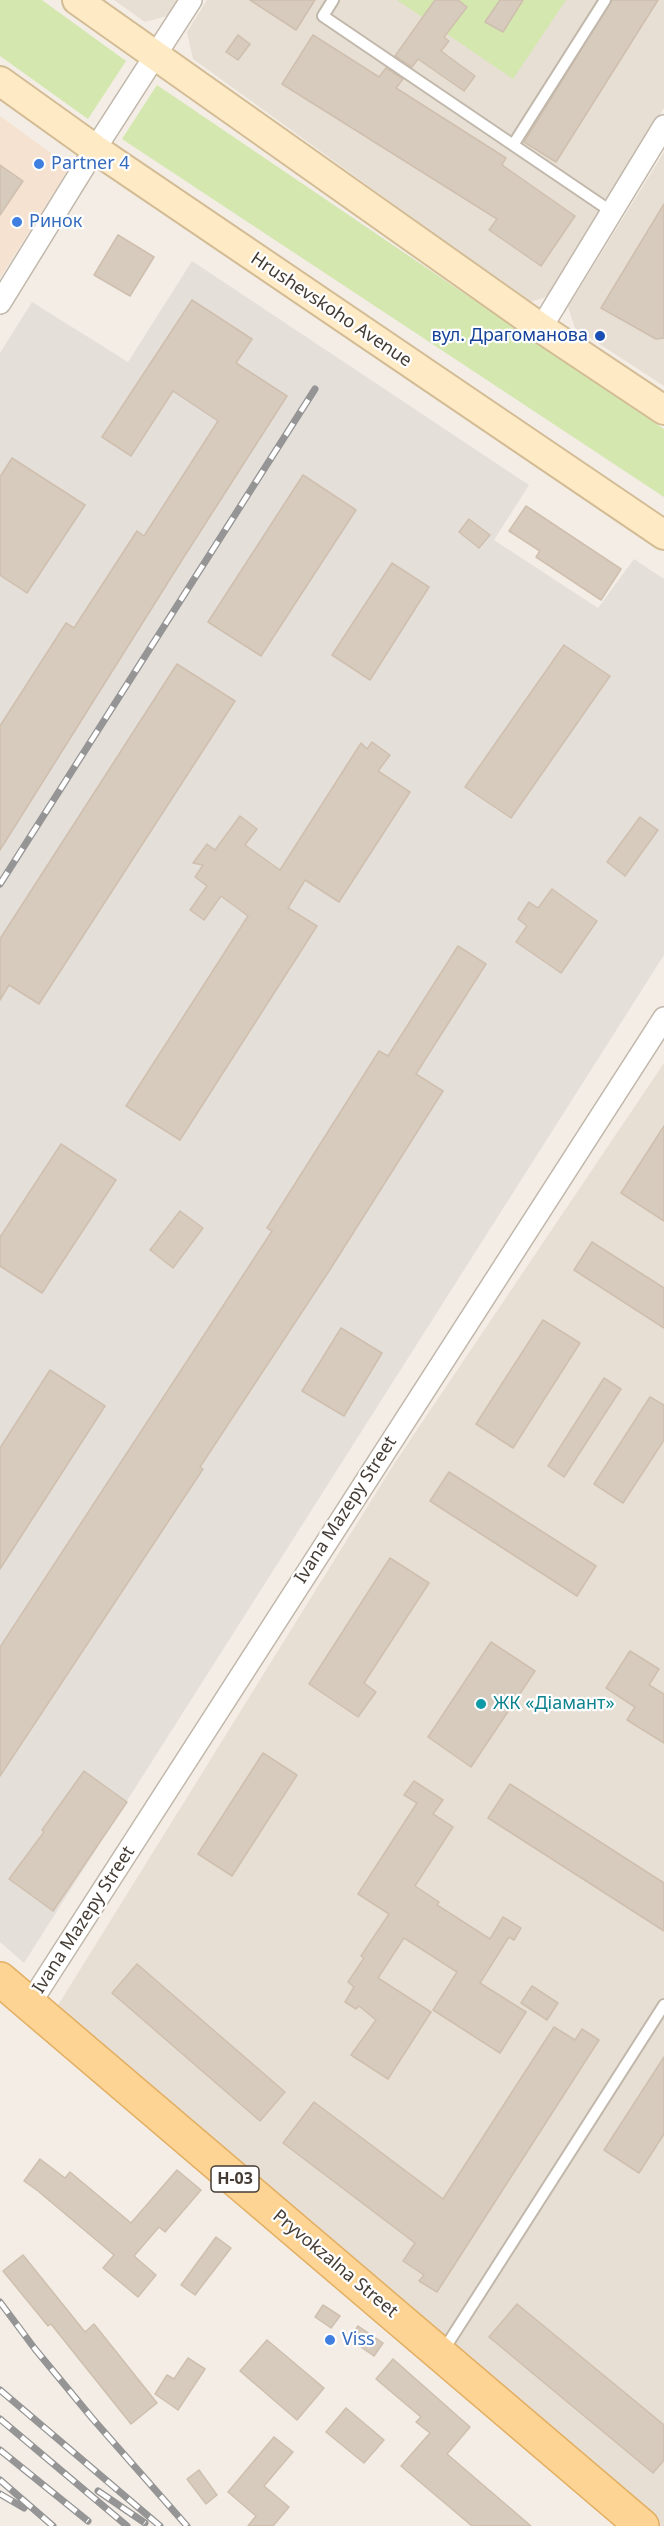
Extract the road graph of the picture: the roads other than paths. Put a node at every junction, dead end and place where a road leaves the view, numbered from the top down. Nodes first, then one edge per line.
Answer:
1 (77, 0) edge
2 (191, 0) edge
3 (333, 0) edge
4 (605, 0) edge
5 (155, 56) junction
6 (0, 81) edge
7 (664, 126) edge
8 (513, 145) junction
9 (95, 149) junction
10 (612, 212) junction
11 (0, 303) edge
12 (541, 328) junction
13 (664, 410) edge
14 (664, 535) edge
15 (664, 1018) edge
16 (0, 1979) edge
17 (29, 2004) junction
18 (664, 2005) edge
19 (440, 2354) junction
20 (642, 2526) edge

1 - 5 main road
2 - 5 street
3 - 8 lane
4 - 8 lane
5 - 9 street
5 - 12 main road
6 - 9 main road, Hrushevskoho Avenue
7 - 10 street
8 - 10 lane
9 - 11 street
9 - 14 main road, Hrushevskoho Avenue
10 - 12 street
12 - 13 main road
15 - 17 street, Ivana Mazepy Street
16 - 17 main road, Pryvokzalna Street / Н-03
17 - 19 main road, Pryvokzalna Street / Н-03
18 - 19 lane
19 - 20 main road, Pryvokzalna Street / Н-03

